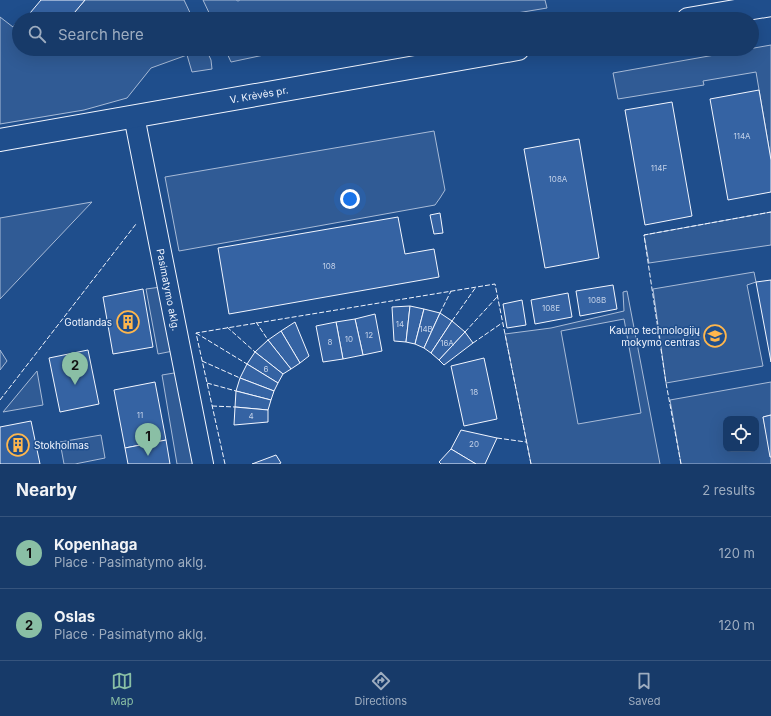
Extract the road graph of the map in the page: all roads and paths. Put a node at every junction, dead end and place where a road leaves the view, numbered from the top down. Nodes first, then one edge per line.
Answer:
1 (771, 4) edge
2 (727, 12) edge
3 (478, 56) edge
4 (134, 116) junction
5 (0, 140) edge
6 (203, 464) edge

1 - 2 main road
3 - 4 main road, V. Krėvės pr.
4 - 5 main road, V. Krėvės pr.
4 - 6 street, Pasimatymo aklg.

